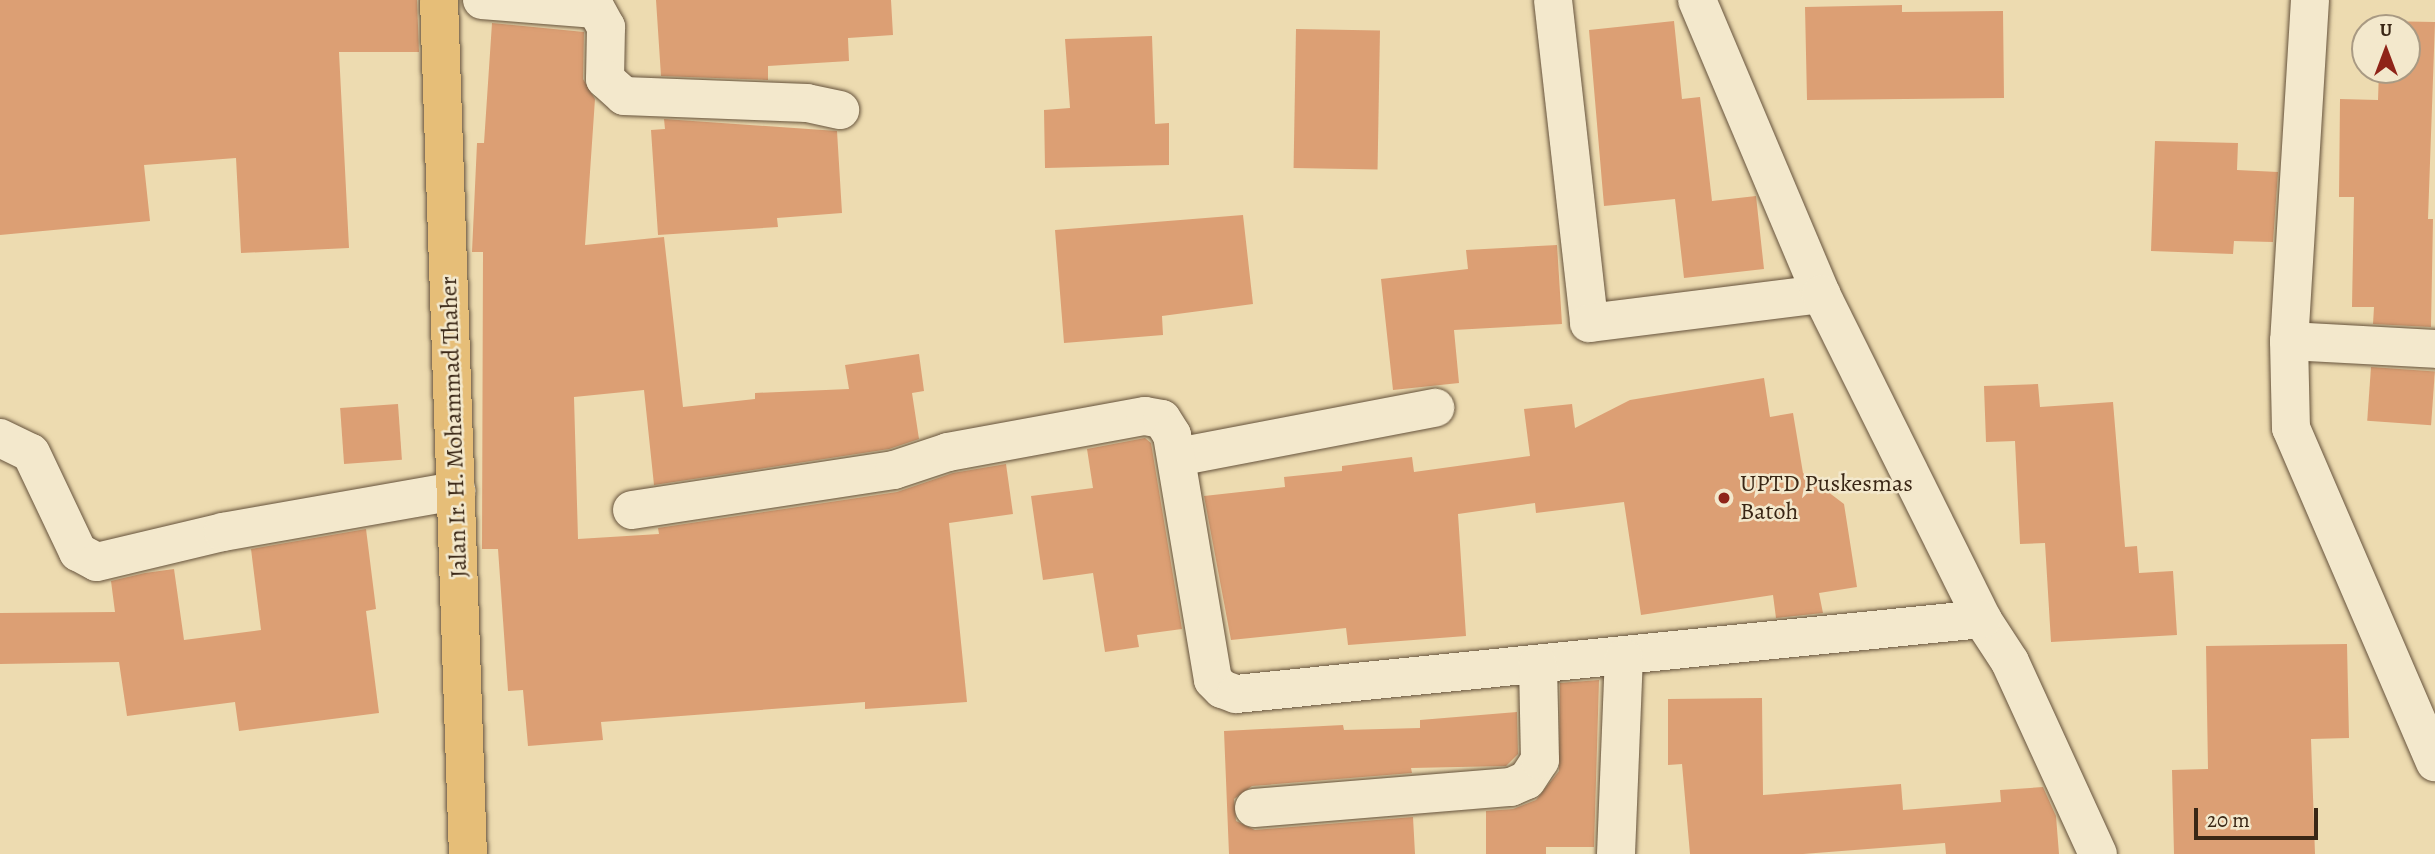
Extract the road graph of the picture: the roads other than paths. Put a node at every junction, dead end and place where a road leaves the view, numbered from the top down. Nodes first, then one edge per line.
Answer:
1 (439, 0) edge
2 (482, 0) edge
3 (1553, 0) edge
4 (1697, 0) edge
5 (2310, 0) edge
6 (841, 110) dead end
7 (1821, 294) junction
8 (2289, 341) junction
9 (2435, 349) edge
10 (1434, 408) dead end
11 (0, 438) edge
12 (1177, 457) junction
13 (456, 491) junction
14 (632, 510) dead end
15 (1982, 619) junction
16 (1624, 658) junction
17 (1538, 664) junction
18 (2435, 762) edge
19 (1254, 808) dead end
20 (468, 854) edge
21 (1616, 854) edge
22 (2098, 854) edge

1 - 13 main road, Jalan Ir. H. Mohammad Thaher
2 - 6 street
3 - 7 street
4 - 7 street
5 - 8 street
7 - 15 street
8 - 9 street
8 - 18 street
10 - 12 street
11 - 13 street
12 - 14 street
12 - 17 street
13 - 20 main road, Jalan Ir. H. Mohammad Thaher
15 - 16 street
15 - 22 street
16 - 17 street
16 - 21 street
17 - 19 street

